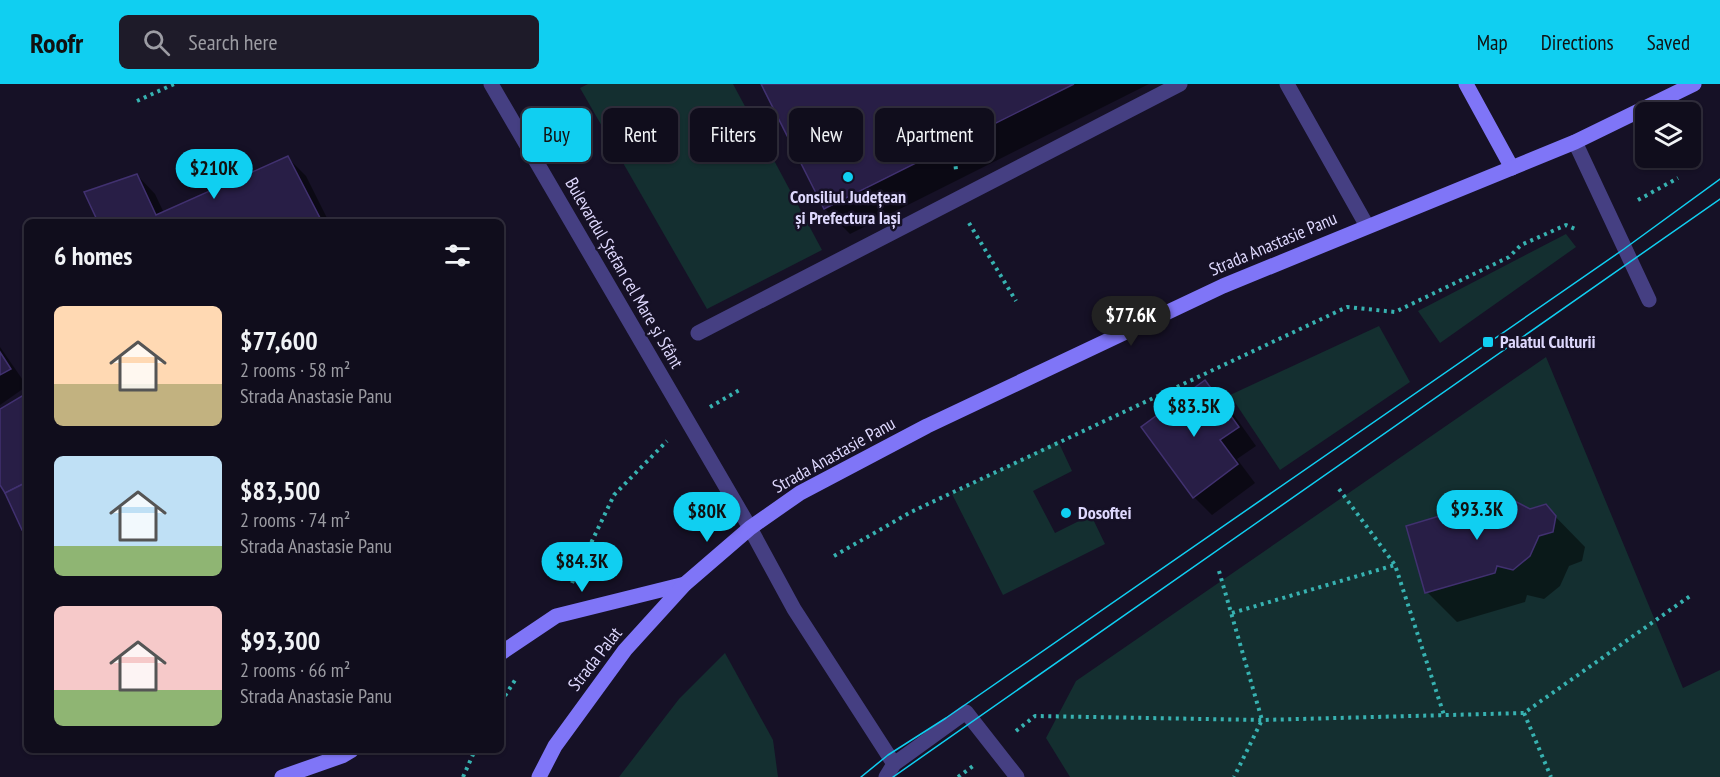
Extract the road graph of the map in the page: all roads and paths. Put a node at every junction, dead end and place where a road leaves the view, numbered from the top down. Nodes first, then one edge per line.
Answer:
1 (174, 84) edge
2 (490, 84) edge
3 (1180, 84) edge
4 (1287, 84) edge
5 (1694, 84) edge
6 (1467, 85) edge
7 (137, 101) dead end
8 (1575, 142) junction
9 (1512, 168) junction
10 (1678, 178) dead end
11 (1638, 200) dead end
12 (966, 218) dead end
13 (1366, 226) junction
14 (1575, 229) dead end
15 (1649, 300) dead end
16 (1016, 301) dead end
17 (698, 333) dead end
18 (741, 389) dead end
19 (688, 419) junction
20 (1338, 489) dead end
21 (750, 528) junction
22 (834, 556) dead end
23 (1395, 565) junction
24 (1219, 572) dead end
25 (685, 584) junction
26 (1690, 596) dead end
27 (1232, 613) junction
28 (556, 616) junction
29 (504, 651) edge
30 (522, 669) dead end
31 (504, 697) edge
32 (1524, 713) junction
33 (1444, 715) junction
34 (1035, 716) dead end
35 (1262, 720) junction
36 (347, 753) edge
37 (474, 753) edge
38 (890, 770) edge
39 (282, 777) edge
40 (463, 777) edge
41 (539, 777) edge
42 (1017, 777) edge
43 (1234, 777) edge
44 (1551, 777) edge

1 - 7 path
2 - 19 street, Bulevardul Ștefan cel Mare și Sfânt
3 - 17 street
4 - 13 street
5 - 8 main road, Strada Anastasie Panu
6 - 9 main road
8 - 9 main road, Strada Anastasie Panu
8 - 15 street
9 - 13 main road, Strada Anastasie Panu
10 - 11 path
12 - 16 path
13 - 21 main road, Strada Anastasie Panu
14 - 22 path
18 - 19 path
19 - 21 street, Bulevardul Ștefan cel Mare și Sfânt
19 - 28 path
20 - 23 path
21 - 25 main road, Strada Palat
21 - 38 street, Bulevardul Ștefan cel Mare și Sfânt
23 - 27 path
23 - 33 path
24 - 27 path
25 - 28 main road
25 - 41 main road, Strada Palat
26 - 32 path
27 - 35 path
28 - 29 main road
30 - 31 path
32 - 33 path
32 - 44 path
33 - 35 path
34 - 35 path
35 - 43 path
36 - 39 main road
37 - 40 path
38 - 42 street

